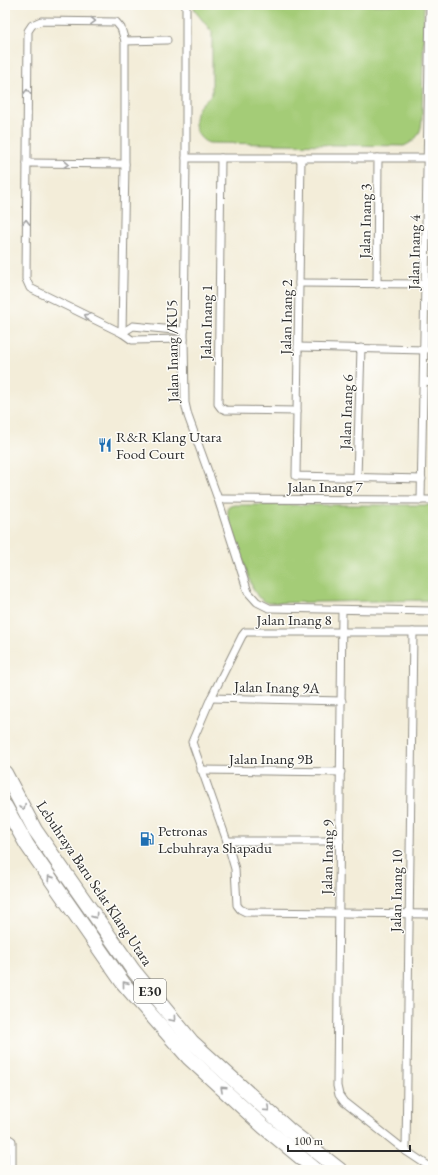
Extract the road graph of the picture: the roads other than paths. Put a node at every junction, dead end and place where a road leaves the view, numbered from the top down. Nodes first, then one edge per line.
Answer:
1 (186, 5) edge
2 (430, 5) edge
3 (167, 40) dead end
4 (125, 41) junction
5 (431, 69) edge
6 (430, 154) edge
7 (186, 158) junction
8 (221, 158) junction
9 (301, 158) junction
10 (378, 158) junction
11 (27, 163) junction
12 (125, 164) junction
13 (430, 275) edge
14 (299, 283) junction
15 (377, 284) junction
16 (426, 284) junction
17 (184, 331) junction
18 (122, 333) junction
19 (184, 339) junction
20 (298, 347) junction
21 (362, 348) junction
22 (425, 350) junction
23 (424, 381) junction
24 (433, 382) edge
25 (297, 411) junction
26 (357, 477) junction
27 (422, 479) junction
28 (218, 499) junction
29 (422, 500) junction
30 (433, 500) edge
31 (342, 610) junction
32 (433, 611) edge
33 (342, 632) junction
34 (413, 632) junction
35 (433, 632) edge
36 (211, 698) junction
37 (342, 701) junction
38 (201, 770) junction
39 (341, 772) junction
40 (5, 773) edge
41 (5, 806) edge
42 (227, 841) junction
43 (340, 841) junction
44 (340, 914) junction
45 (409, 914) junction
46 (433, 914) edge
47 (5, 1138) edge
48 (406, 1151) junction
49 (433, 1169) edge
50 (12, 1170) edge
51 (316, 1170) edge
52 (340, 1170) edge

1 - 7 street, Jalan Inang /KU5
2 - 5 street, Jalan Inang 4
3 - 4 street
11 -> 4 street
4 - 12 street
5 - 6 street, Jalan Inang 4
6 - 10 street
6 - 13 street, Jalan Inang 4
7 - 8 street
7 - 17 street, Jalan Inang /KU5
8 - 9 street
8 - 25 street, Jalan Inang 1
9 - 10 street
9 - 14 street, Jalan Inang 2
10 - 15 street, Jalan Inang 3
11 -> 12 street
18 -> 11 street
12 - 18 street
13 - 16 street, Jalan Inang 4
14 - 15 street
14 - 20 street, Jalan Inang 2
15 - 16 street
16 - 22 street, Jalan Inang 4
17 - 18 street
17 - 19 street, Jalan Inang /KU5
18 - 19 street
19 - 28 street, Jalan Inang /KU5
20 - 21 street
20 - 25 street, Jalan Inang 2
21 - 22 street
21 - 26 street, Jalan Inang 6
22 - 23 street, Jalan Inang 4
23 - 24 street
23 - 27 street, Jalan Inang 4
25 - 26 street, Jalan Inang 2
26 - 27 street
27 - 29 street, Jalan Inang 4
28 - 29 street, Jalan Inang 7
28 - 31 street, Jalan Inang /KU5
29 - 30 street, Jalan Inang 7
31 - 32 street, Jalan Inang /KU5
31 - 33 street, Jalan Inang 9
33 - 34 street, Jalan Inang 8
33 - 36 street, Jalan Inang 8
33 - 37 street, Jalan Inang 9
34 - 35 street, Jalan Inang 8
34 - 45 street, Jalan Inang 10
36 - 37 street, Jalan Inang 9A
36 - 38 street
37 - 39 street, Jalan Inang 9
38 - 39 street, Jalan Inang 9B
38 - 42 street
39 - 43 street, Jalan Inang 9
40 -> 52 highway, Lebuhraya Baru Selat Klang Utara / E30
51 -> 41 highway, E30
42 - 43 street
42 - 44 street
43 - 44 street, Jalan Inang 9
44 - 45 street
44 - 48 street, Jalan Inang 9
45 - 46 street
45 - 48 street, Jalan Inang 10
47 - 50 street
48 - 49 street

